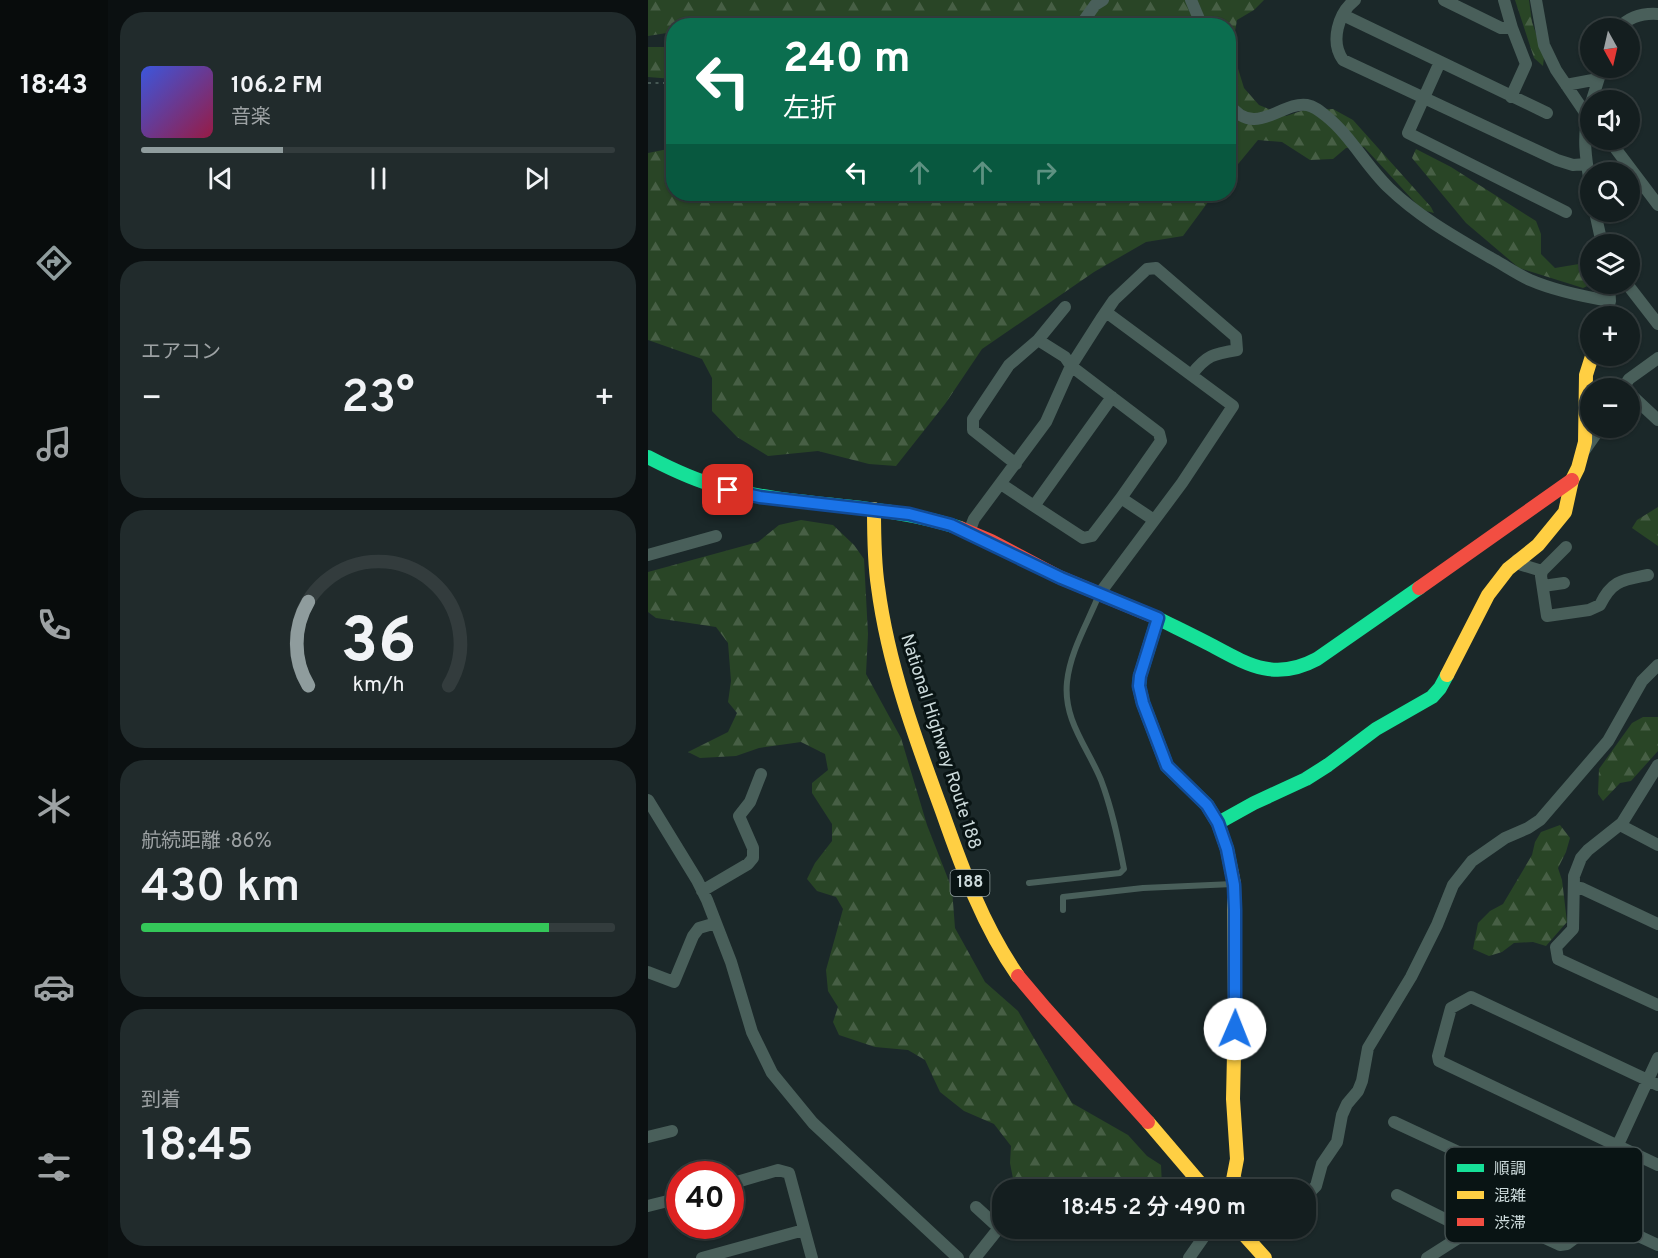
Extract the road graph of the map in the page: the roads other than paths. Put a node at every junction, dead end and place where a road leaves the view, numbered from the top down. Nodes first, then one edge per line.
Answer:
1 (1104, 0) edge
2 (1191, 0) edge
3 (1355, 0) edge
4 (1444, 0) edge
5 (1504, 0) edge
6 (1536, 0) edge
7 (1658, 14) edge
8 (1343, 15) junction
9 (1086, 18) edge
10 (1199, 18) edge
11 (1632, 18) edge
12 (1512, 28) junction
13 (1440, 62) junction
14 (1586, 78) edge
15 (1566, 85) junction
16 (1511, 97) junction
17 (1424, 98) junction
18 (1580, 103) edge
19 (1236, 112) edge
20 (1547, 114) dead end
21 (1617, 150) edge
22 (1580, 165) edge
23 (1645, 186) junction
24 (1658, 186) edge
25 (1658, 205) edge
26 (1566, 212) dead end
27 (1610, 294) edge
28 (1635, 294) edge
29 (1610, 301) junction
30 (1609, 306) edge
31 (1065, 307) dead end
32 (1106, 312) junction
33 (1658, 324) edge
34 (1038, 340) junction
35 (1658, 358) edge
36 (1071, 366) junction
37 (1589, 366) edge
38 (1192, 374) junction
39 (1630, 378) edge
40 (1112, 397) junction
41 (1640, 403) edge
42 (1658, 420) edge
43 (1593, 438) edge
44 (1583, 453) junction
45 (648, 457) edge
46 (1016, 464) junction
47 (1572, 480) junction
48 (1001, 484) junction
49 (1120, 498) junction
50 (1034, 506) junction
51 (874, 509) junction
52 (1154, 520) junction
53 (969, 532) junction
54 (716, 536) dead end
55 (1566, 547) dead end
56 (648, 555) edge
57 (1517, 561) junction
58 (1542, 571) junction
59 (1648, 575) dead end
60 (1564, 583) dead end
61 (1543, 586) junction
62 (1100, 593) junction
63 (1158, 618) junction
64 (1658, 665) edge
65 (1658, 765) edge
66 (761, 774) dead end
67 (648, 800) edge
68 (1218, 823) junction
69 (1620, 825) junction
70 (1658, 844) edge
71 (1029, 883) dead end
72 (1234, 885) junction
73 (1574, 888) junction
74 (702, 891) junction
75 (1063, 910) dead end
76 (716, 924) junction
77 (1658, 924) edge
78 (648, 972) edge
79 (1658, 1005) edge
80 (1658, 1058) edge
81 (1653, 1083) edge
82 (1394, 1122) dead end
83 (672, 1131) dead end
84 (648, 1137) edge
85 (1617, 1145) junction
86 (1447, 1147) edge
87 (1621, 1147) edge
88 (1643, 1158) edge
89 (1658, 1165) edge
90 (1196, 1179) edge
91 (1234, 1179) edge
92 (744, 1180) edge
93 (1316, 1186) edge
94 (1397, 1195) dead end
95 (666, 1202) edge
96 (648, 1206) edge
97 (976, 1207) dead end
98 (1445, 1219) edge
99 (804, 1230) junction
100 (1643, 1238) edge
101 (1202, 1239) edge
102 (1248, 1239) edge
103 (1450, 1243) edge
104 (1658, 1245) edge
105 (702, 1258) edge
106 (812, 1258) edge
107 (958, 1258) edge
108 (975, 1258) edge
109 (1189, 1258) edge
110 (1265, 1258) edge
111 (1427, 1258) edge

1 - 9 street
2 - 10 street
3 - 8 street
4 - 12 street
5 - 12 street
6 - 15 street
7 - 11 street
8 - 13 street
8 - 17 street
12 - 16 street
13 - 16 street
13 - 17 street
14 - 15 street
15 - 18 street
16 - 20 street
17 - 22 street
17 - 26 street
19 - 29 street
21 - 23 street
23 - 24 street
23 - 25 street
27 - 29 street
28 - 33 street
29 - 30 street
31 - 34 street
32 - 36 street
32 - 38 street
32 - 38 street
34 - 36 street
34 - 46 street
35 - 39 street
36 - 40 street
36 - 46 street
37 - 44 main road
38 - 52 street
40 - 49 street
40 - 50 street
41 - 42 street
43 - 44 street
44 - 47 main road
45 - 51 main road
46 - 48 street
47 - 57 main road
47 - 63 main road
48 - 50 street
48 - 53 street
49 - 50 street
49 - 52 street
51 - 53 main road
51 - 90 main road, National Highway Route 188 / 188
52 - 62 street
53 - 62 main road
54 - 56 street
55 - 58 street
57 - 58 street
57 - 68 main road
58 - 61 street
59 - 61 street
60 - 61 street
62 - 63 main road
62 - 71 lane
63 - 68 main road
64 - 93 street
65 - 69 street
66 - 74 street
67 - 74 street
68 - 72 main road
69 - 70 street
69 - 73 street
72 - 75 lane
72 - 91 main road
73 - 77 street
73 - 79 street
74 - 76 street
76 - 78 street
76 - 107 street
80 - 81 street
81 - 85 street
81 - 85 street
82 - 86 street
83 - 84 street
85 - 87 street
88 - 89 street
92 - 99 street
94 - 98 street
95 - 96 street
97 - 108 street
99 - 105 street
99 - 106 street
100 - 104 street
101 - 109 street
102 - 110 main road
103 - 111 street

